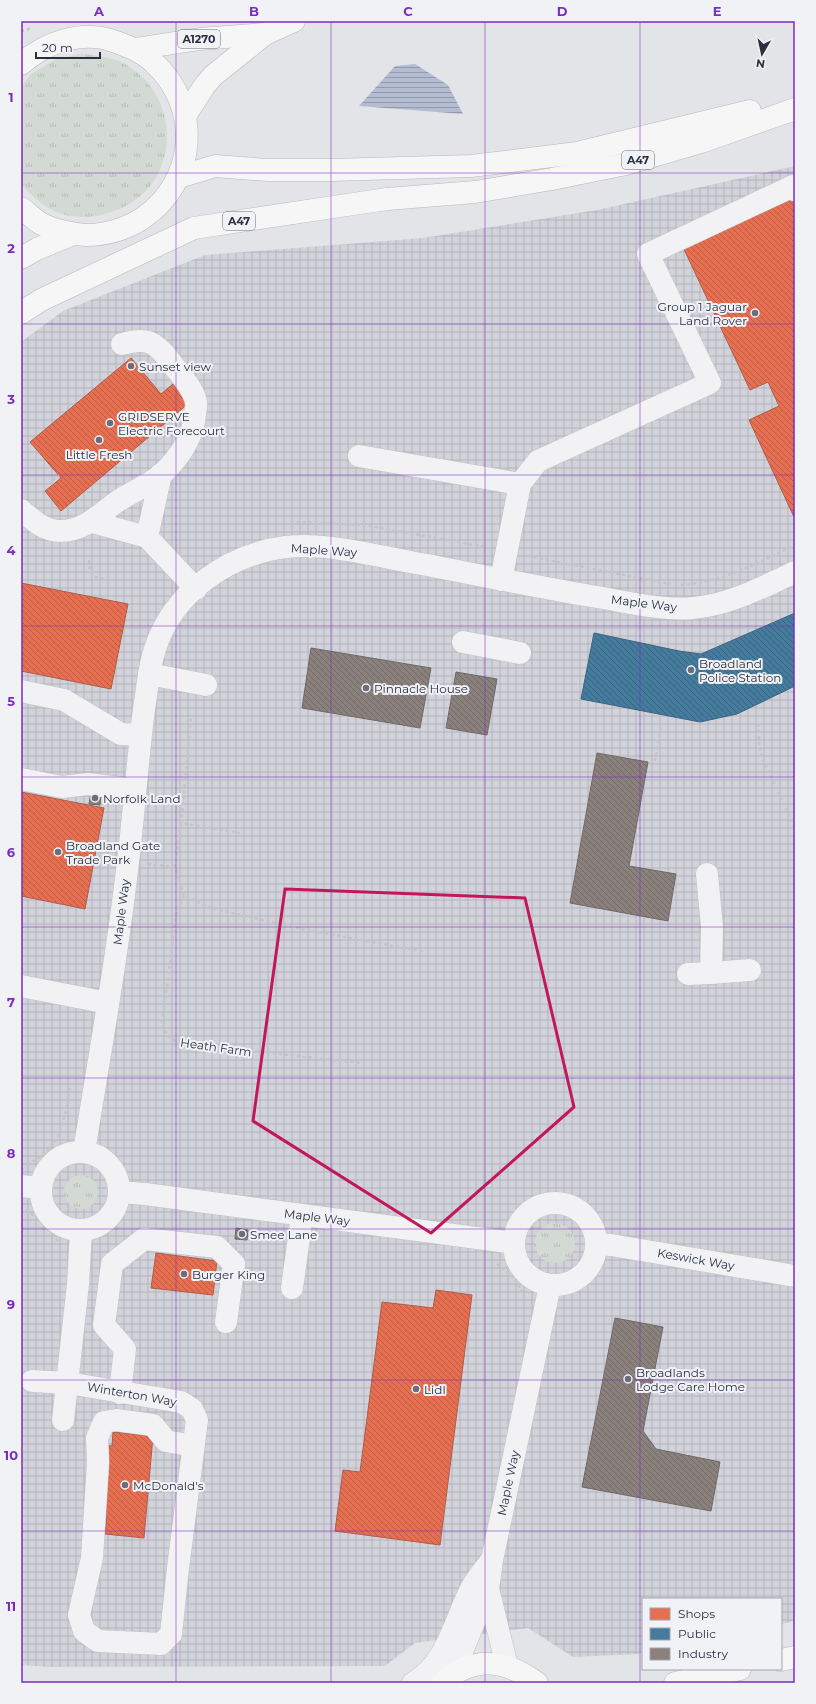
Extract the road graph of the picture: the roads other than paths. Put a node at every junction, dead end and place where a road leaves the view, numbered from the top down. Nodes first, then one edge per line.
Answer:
1 (294, 21) edge
2 (265, 34) junction
3 (135, 49) junction
4 (21, 64) edge
5 (795, 100) edge
6 (795, 109) edge
7 (185, 116) junction
8 (179, 177) junction
9 (795, 190) edge
10 (21, 208) edge
11 (73, 234) junction
12 (21, 258) edge
13 (21, 313) edge
14 (124, 346) dead end
15 (359, 456) dead end
16 (161, 474) junction
17 (520, 484) junction
18 (21, 510) edge
19 (92, 522) junction
20 (147, 537) junction
21 (795, 572) edge
22 (501, 580) junction
23 (196, 589) junction
24 (463, 642) dead end
25 (520, 653) dead end
26 (149, 674) junction
27 (206, 685) dead end
28 (21, 691) edge
29 (140, 735) junction
30 (21, 779) edge
31 (135, 790) junction
32 (707, 874) dead end
33 (750, 970) dead end
34 (711, 973) junction
35 (688, 974) dead end
36 (21, 986) edge
37 (108, 1003) junction
38 (84, 1152) junction
39 (29, 1180) edge
40 (120, 1192) junction
41 (302, 1216) junction
42 (81, 1231) junction
43 (514, 1243) junction
44 (597, 1244) junction
45 (795, 1276) edge
46 (550, 1285) junction
47 (292, 1288) dead end
48 (226, 1322) dead end
49 (32, 1381) dead end
50 (68, 1383) junction
51 (120, 1393) junction
52 (63, 1420) dead end
53 (193, 1446) junction
54 (492, 1560) junction
55 (488, 1589) junction
56 (795, 1657) edge
57 (782, 1660) edge
58 (507, 1666) junction
59 (735, 1670) edge
60 (448, 1679) edge
61 (413, 1683) edge
62 (537, 1683) edge
63 (675, 1683) edge

1 - 2 highway, A1270
2 - 3 highway, A1270
2 - 7 highway, A1270
3 - 4 highway
3 - 7 highway
5 - 8 highway, A47
6 - 13 highway, A47
7 - 8 highway
8 - 11 highway
9 - 17 street
10 - 11 highway
11 - 12 highway
14 - 16 street
15 - 17 street
16 - 19 street
16 - 20 street
17 - 22 street
18 - 19 street
19 - 20 street
20 - 23 street
21 - 22 street, Maple Way
22 - 23 street, Maple Way
23 - 26 street, Maple Way
24 - 25 street
26 - 27 street
26 - 29 street, Maple Way
28 - 29 street
29 - 31 street, Maple Way
30 - 31 street
31 - 37 street, Maple Way
32 - 34 street
33 - 34 street
34 - 35 street
36 - 37 street
37 - 38 street, Maple Way
38 - 39 street
38 - 40 street
39 - 42 street
40 - 41 street, Maple Way
40 - 42 street
41 - 43 street, Maple Way
41 - 47 street
42 - 50 street
43 - 44 street
43 - 46 street
44 - 45 street, Keswick Way
44 - 46 street
46 - 54 street, Maple Way
48 - 51 street
49 - 50 street, Winterton Way
50 - 51 street, Winterton Way
50 - 52 street
51 - 53 street, Winterton Way
53 - 53 street, Winterton Way
54 - 55 street, Maple Way
54 - 61 street
55 - 58 street, Maple Way
55 - 60 street, Maple Way
56 - 57 highway
58 - 60 highway
58 - 62 highway
59 - 63 highway

